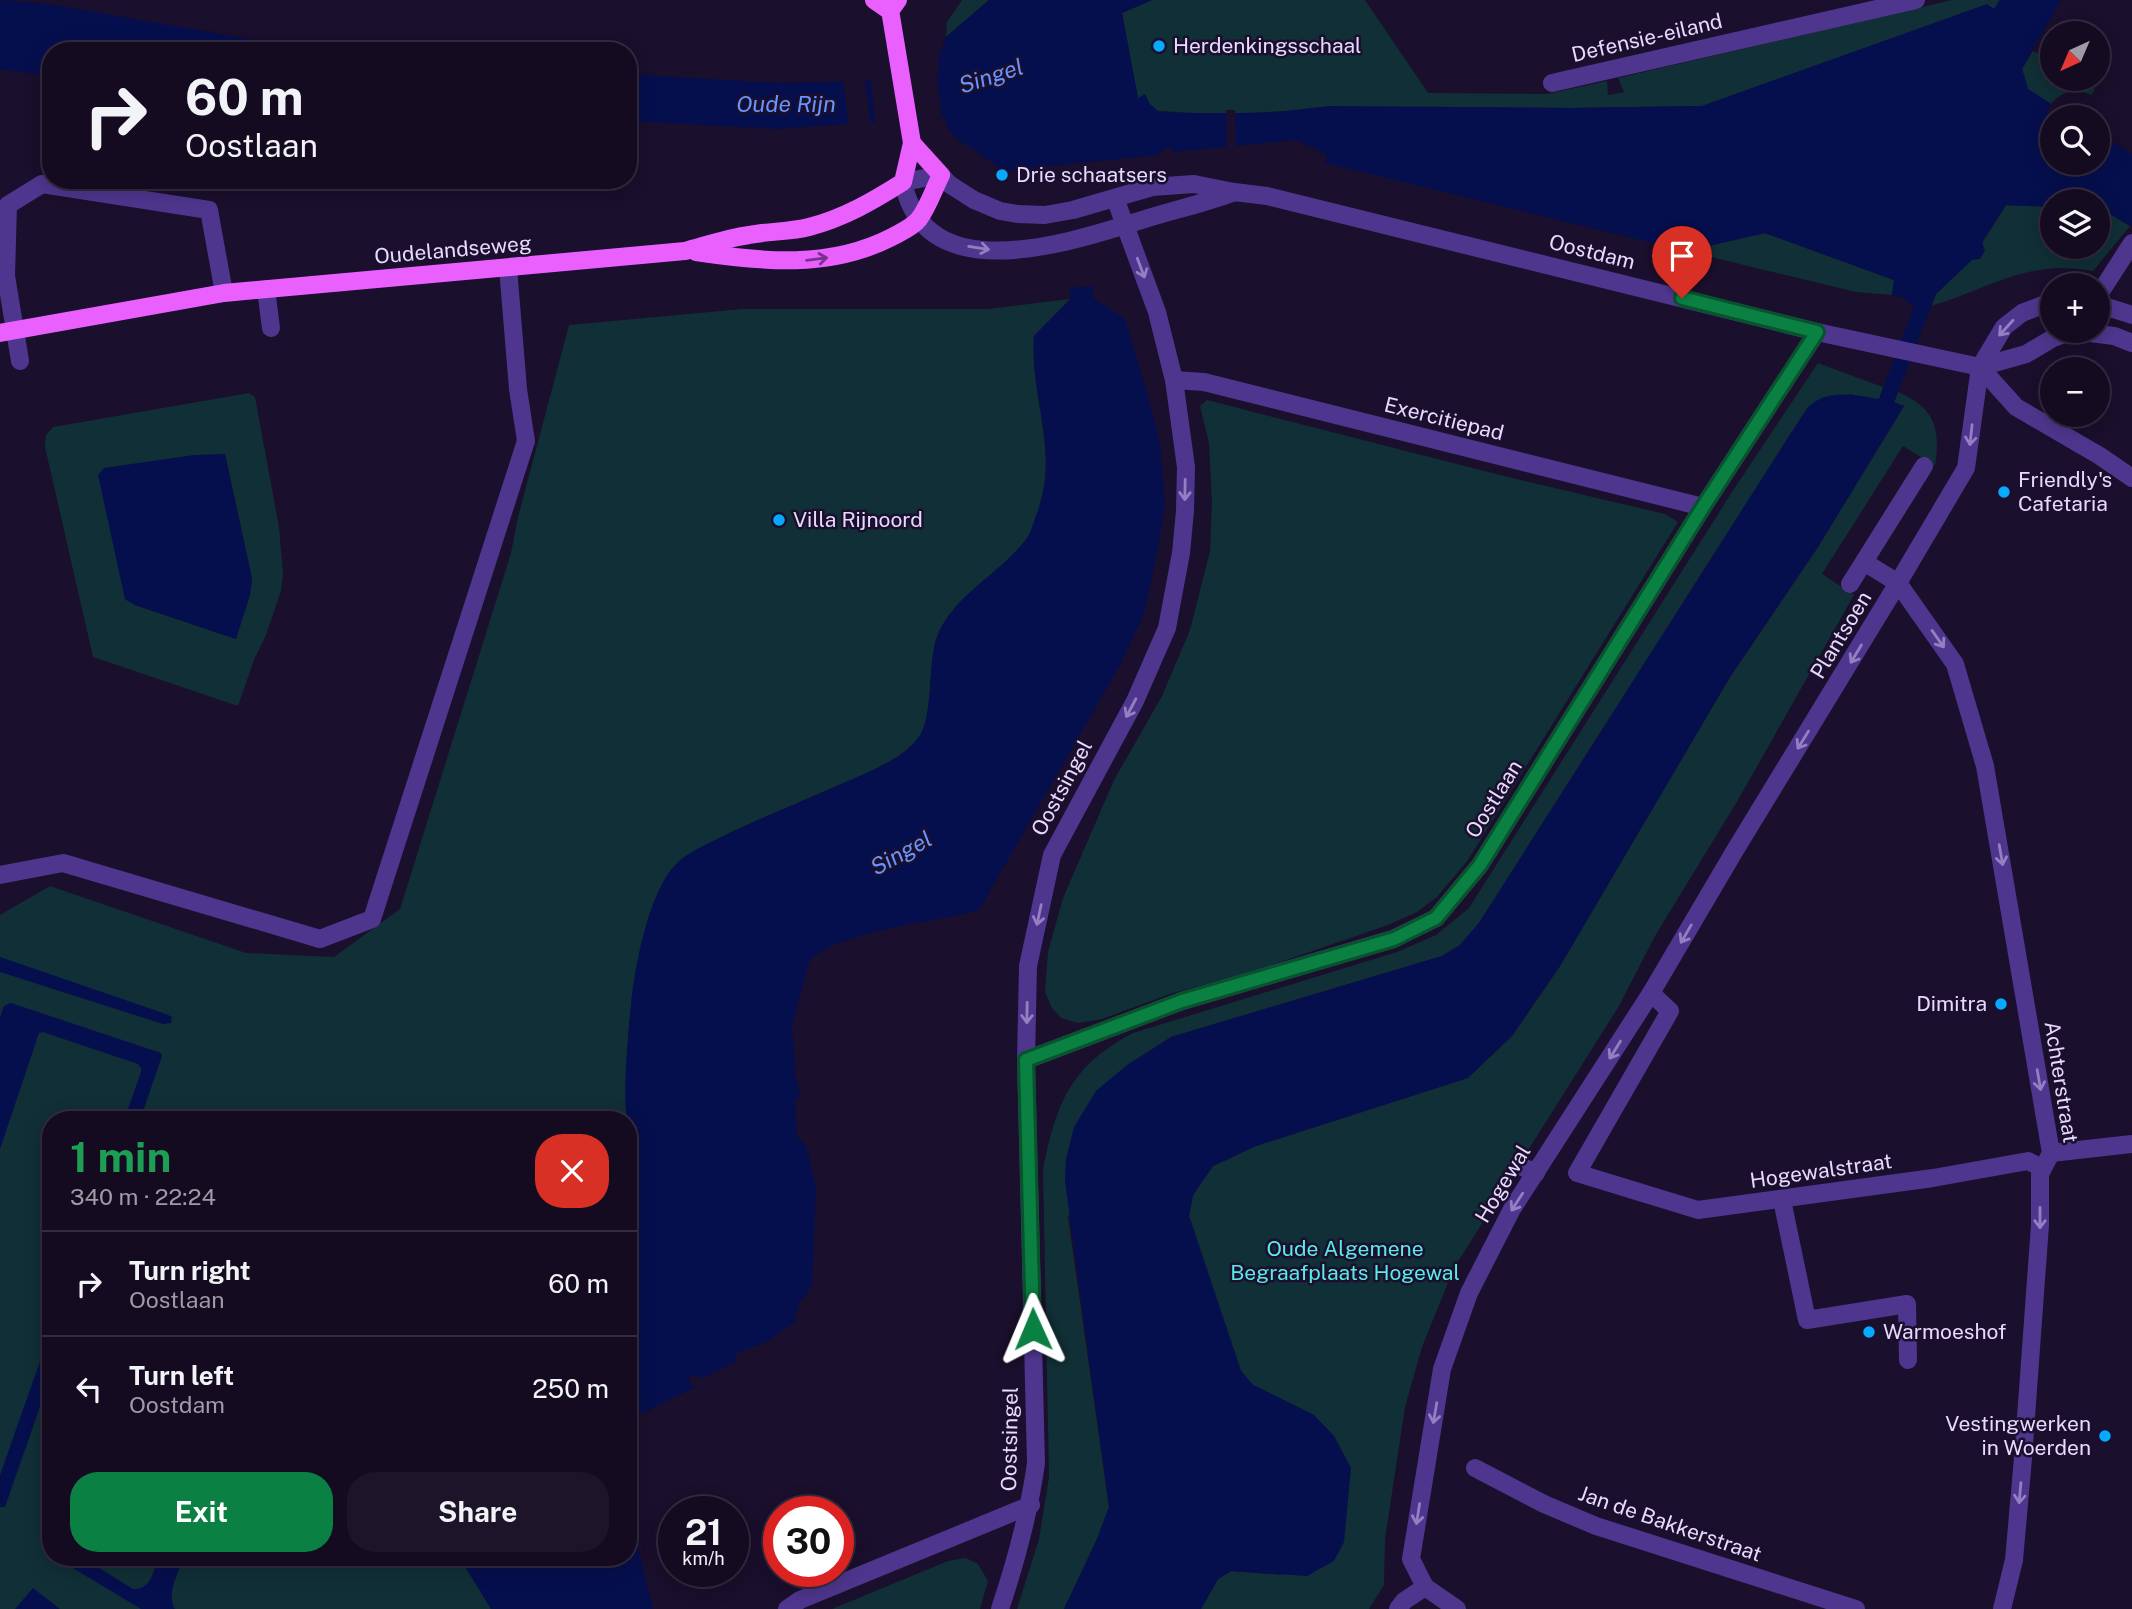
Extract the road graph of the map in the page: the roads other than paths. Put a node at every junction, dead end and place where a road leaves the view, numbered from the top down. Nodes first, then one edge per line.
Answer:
1 (874, 0) edge
2 (1916, 0) edge
3 (894, 6) edge
4 (1552, 83) dead end
5 (912, 143) junction
6 (941, 175) junction
7 (903, 182) junction
8 (42, 184) edge
9 (74, 189) edge
10 (1234, 192) junction
11 (1115, 198) junction
12 (918, 220) junction
13 (1125, 225) junction
14 (2132, 243) edge
15 (685, 251) junction
16 (508, 268) junction
17 (2110, 279) edge
18 (266, 289) junction
19 (224, 293) junction
20 (2110, 302) edge
21 (2040, 306) edge
22 (2132, 315) edge
23 (271, 328) dead end
24 (8, 332) edge
25 (1817, 332) junction
26 (2132, 343) edge
27 (20, 361) dead end
28 (1980, 367) junction
29 (1174, 380) junction
30 (1924, 466) dead end
31 (2132, 478) edge
32 (1703, 507) junction
33 (1864, 562) junction
34 (1898, 583) junction
35 (1850, 584) dead end
36 (0, 875) edge
37 (1651, 993) junction
38 (1026, 1060) junction
39 (2132, 1144) edge
40 (1554, 1145) joint
41 (2047, 1160) junction
42 (1518, 1165) dead end
43 (1536, 1173) junction
44 (1783, 1200) junction
45 (1908, 1360) dead end
46 (1475, 1468) dead end
47 (1031, 1505) junction
48 (1425, 1587) junction
49 (788, 1609) edge
50 (1000, 1609) edge
51 (1398, 1609) edge
52 (1457, 1609) edge
53 (1853, 1609) edge
54 (2002, 1609) edge

1 - 3 main road
2 - 4 street, Defensie-eiland
3 - 5 main road
5 - 6 main road
5 - 7 main road
6 - 7 street, Oudelandseweg
6 - 11 street, Oostdam
6 - 12 main road
7 - 12 street
7 - 15 main road, Oudelandseweg
8 - 24 street
9 - 19 street
10 - 11 street, Oostdam
10 - 13 street, Oostdam
10 - 25 street, Oostdam
11 - 13 street, Oostsingel
12 -> 13 street, Oostdam
15 -> 12 main road, Oudelandseweg
13 -> 29 street, Oostsingel
14 - 17 street
15 - 16 main road, Oudelandseweg
16 - 18 main road, Oudelandseweg
16 - 36 street
18 - 19 main road, Oudelandseweg
18 - 23 street
19 - 24 main road, Oudelandseweg
20 - 22 street
21 -> 28 street, Plantsoen
24 - 27 street
25 - 28 street, Oostdam
25 - 32 street, Oostlaan
26 - 28 street
28 - 31 street
28 -> 34 street, Plantsoen
29 - 32 street, Exercitiepad
29 -> 38 street, Oostsingel
30 - 33 street
32 - 38 street, Oostlaan
33 - 34 street
33 - 35 street
34 -> 37 street, Plantsoen
34 -> 41 street, Achterstraat
37 -> 40 street, Plantsoen
37 - 44 street, Hogewalstraat
38 - 47 street, Oostsingel
39 - 41 street, Hogewalstraat
40 - 43 street, Hogewal
41 - 44 street, Hogewalstraat
41 -> 54 street, Achterstraat
42 - 43 street
43 -> 48 street, Hogewal
44 - 45 street
46 - 53 street, Jan de Bakkerstraat
47 - 49 street, Oostsingel
47 - 50 street, Oostsingel
48 - 51 street
48 - 52 street

